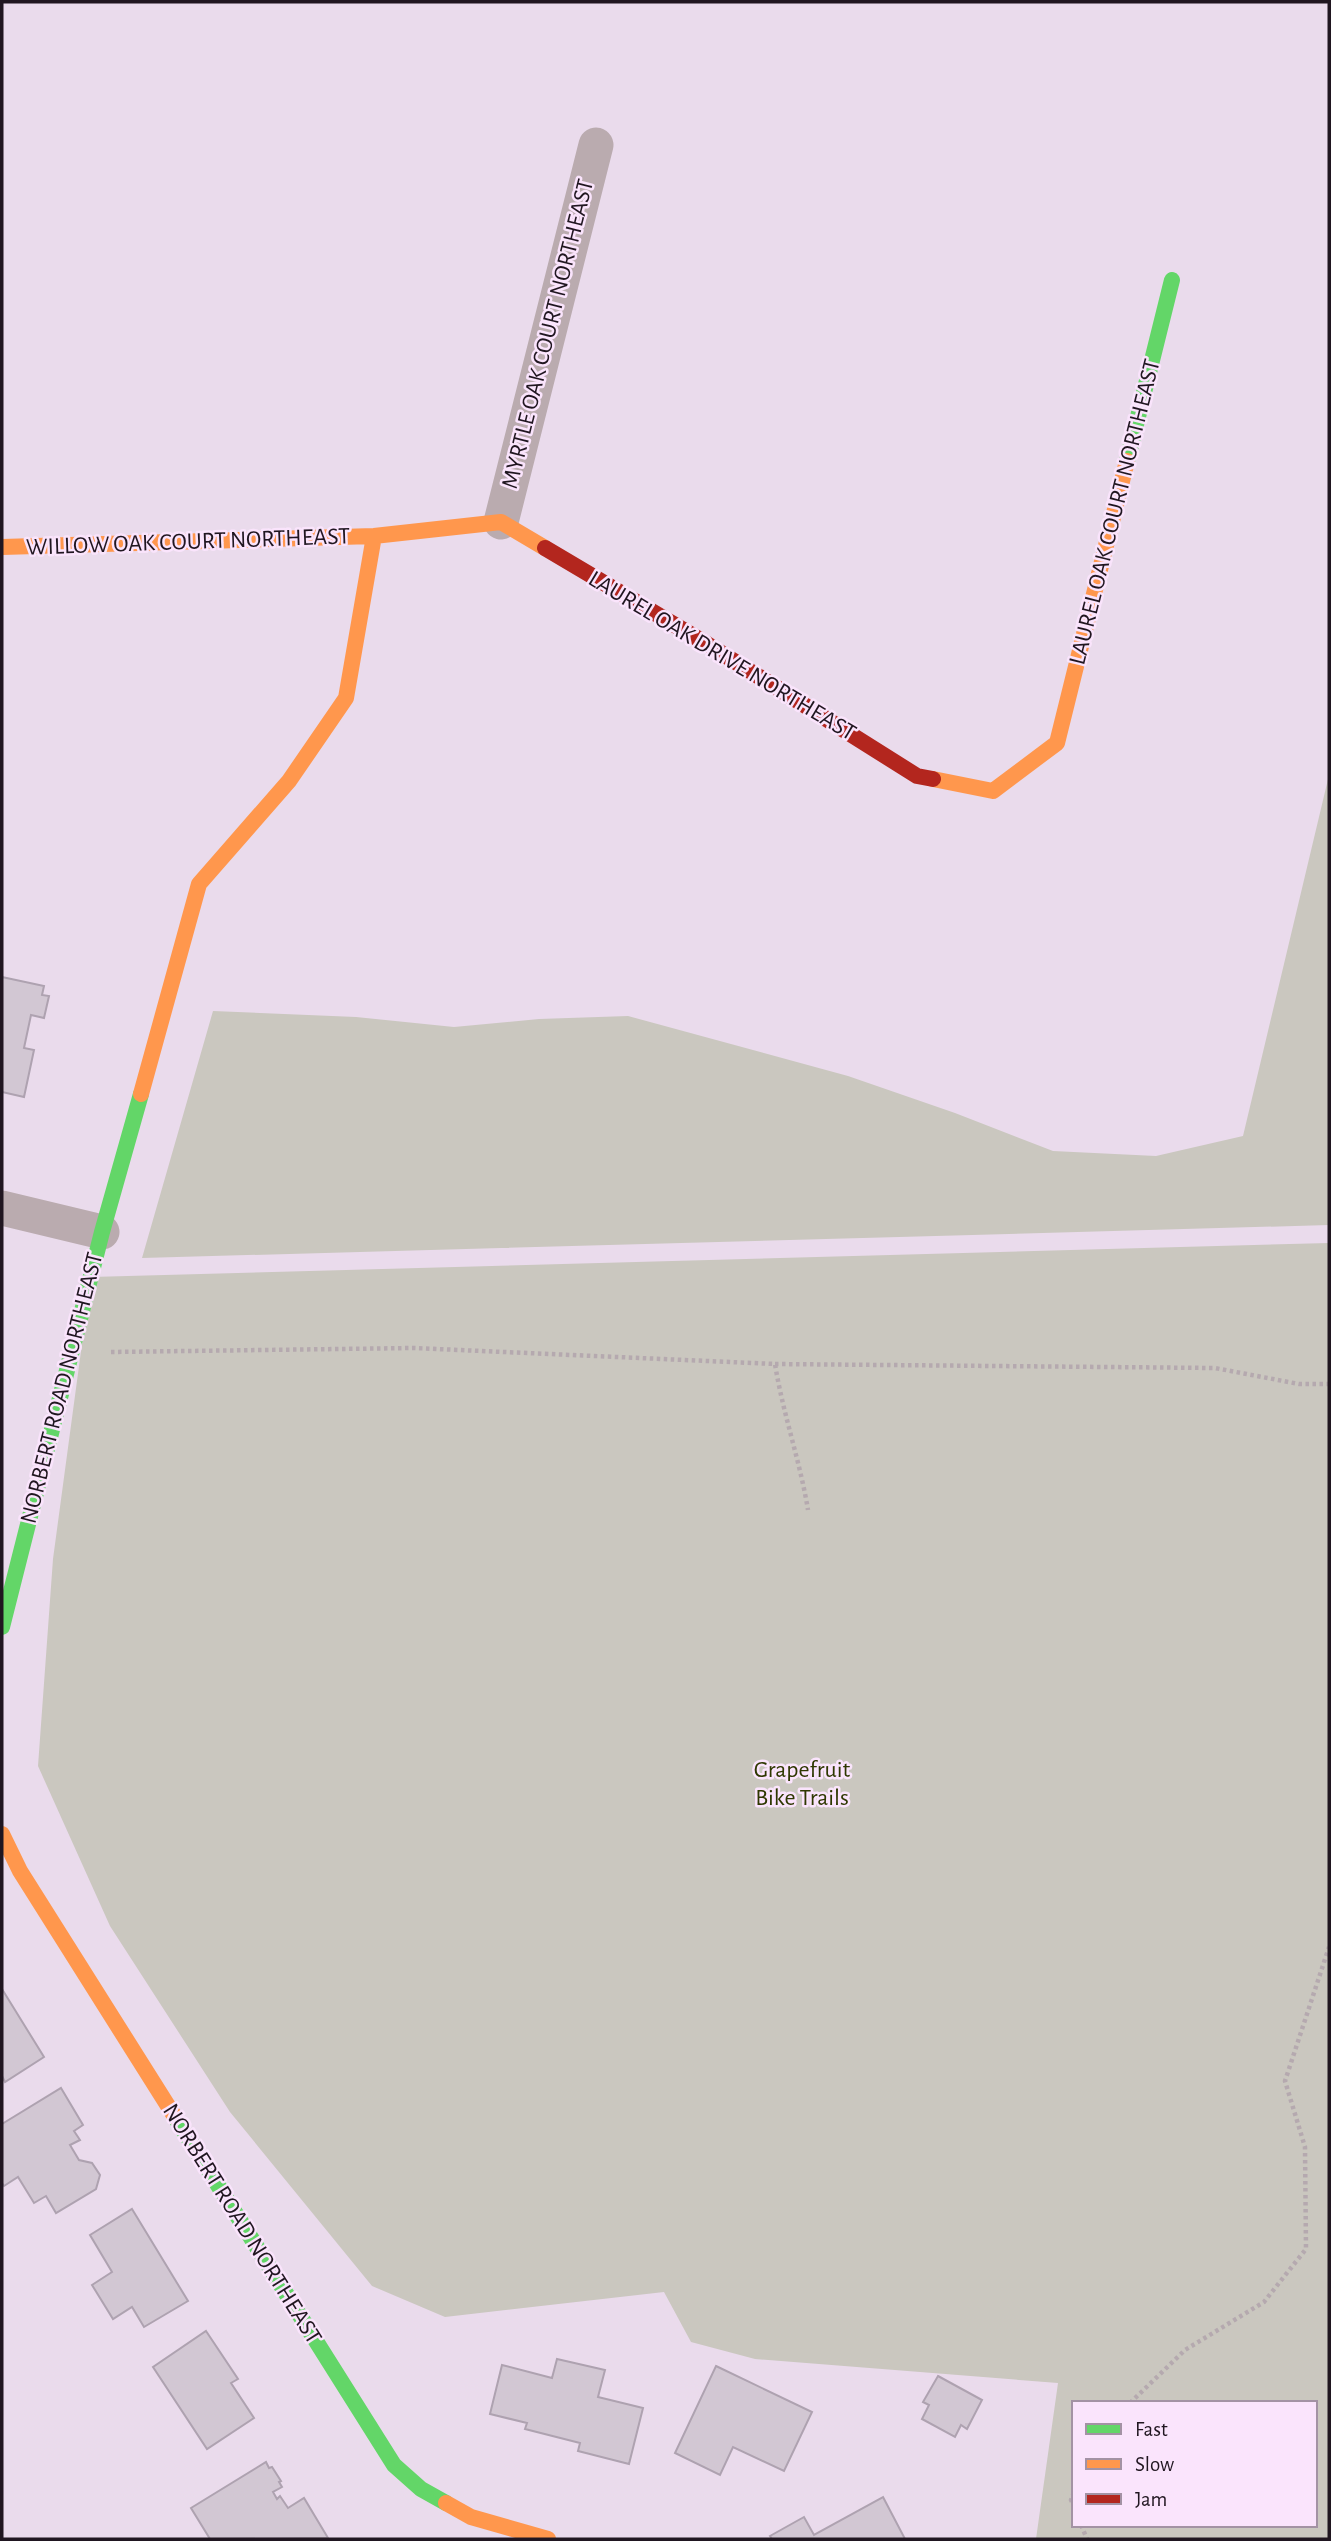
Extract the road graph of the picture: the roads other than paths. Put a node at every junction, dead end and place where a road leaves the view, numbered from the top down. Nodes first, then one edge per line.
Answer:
1 (596, 145) dead end
2 (1172, 280) dead end
3 (500, 522) junction
4 (373, 536) junction
5 (2, 547) edge
6 (1057, 743) joint
7 (2, 1208) edge
8 (102, 1231) junction
9 (2, 1626) edge
10 (2, 1834) edge
11 (548, 2539) edge

1 - 3 street, MYRTLE OAK COURT NORTHEAST
2 - 6 street, LAUREL OAK COURT NORTHEAST
3 - 4 street
3 - 6 street, LAUREL OAK DRIVE NORTHEAST
4 - 5 street, WILLOW OAK COURT NORTHEAST
4 - 8 street, NORBERT ROAD NORTHEAST
7 - 8 street
8 - 9 street, NORBERT ROAD NORTHEAST
10 - 11 street, NORBERT ROAD NORTHEAST

